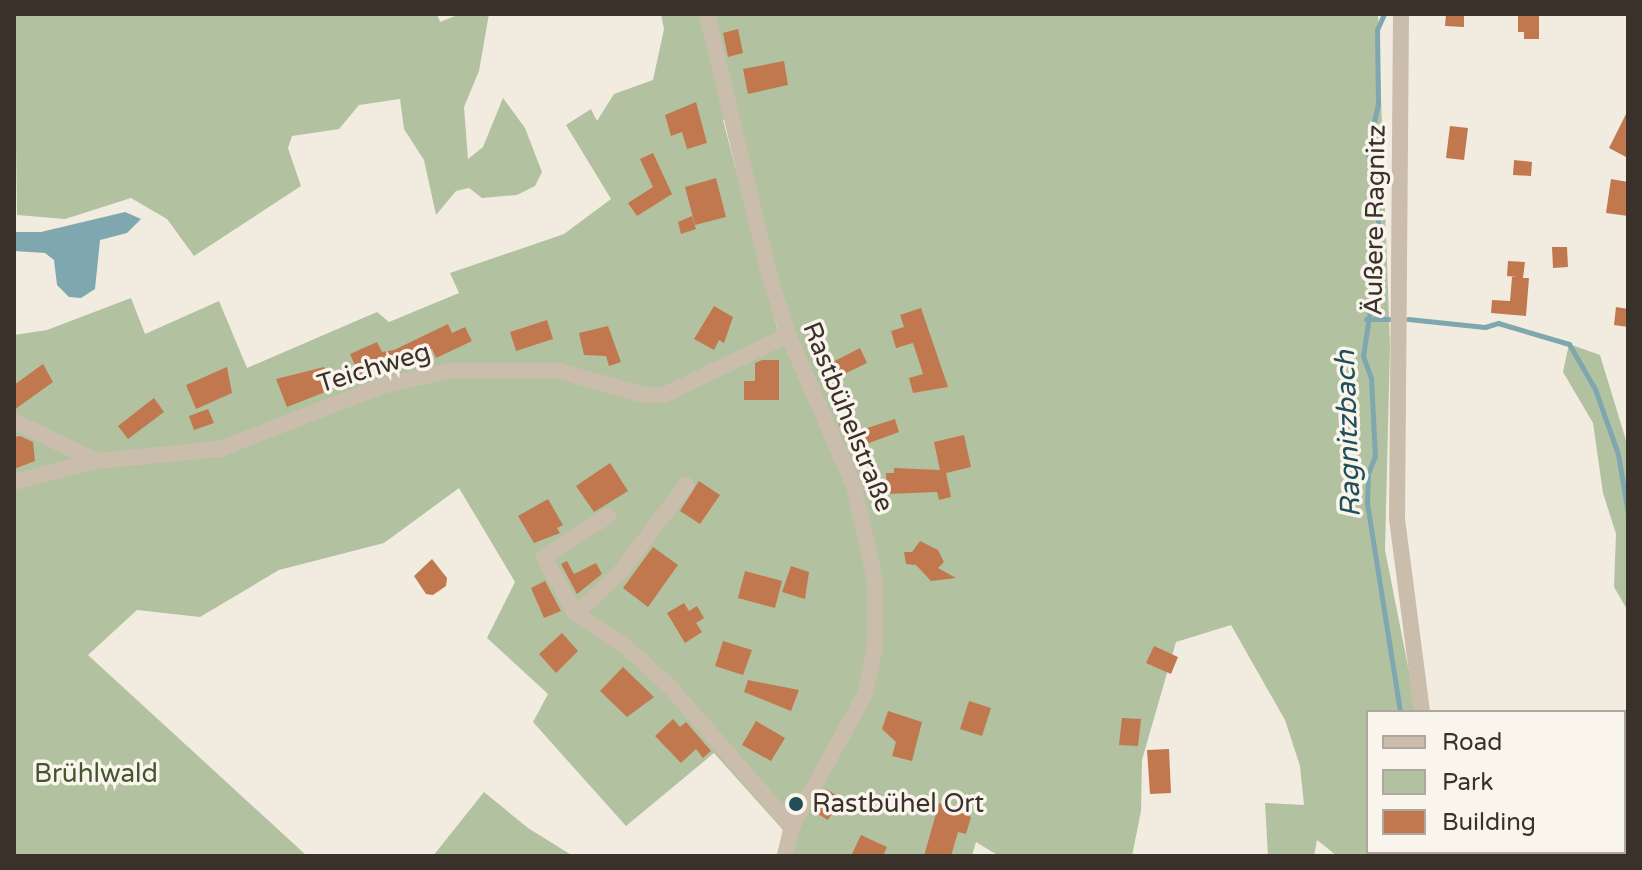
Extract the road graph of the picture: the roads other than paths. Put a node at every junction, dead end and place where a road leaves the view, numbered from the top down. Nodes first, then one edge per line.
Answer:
1 (707, 14) edge
2 (1401, 14) edge
3 (788, 335) junction
4 (14, 421) edge
5 (96, 461) junction
6 (14, 482) edge
7 (686, 485) dead end
8 (608, 516) dead end
9 (576, 614) junction
10 (1422, 710) edge
11 (792, 827) junction
12 (785, 856) edge

1 - 3 street, Rastbühelstraße
2 - 10 street, Äußere Ragnitz
3 - 5 street, Teichweg
3 - 11 street, Rastbühelstraße
4 - 5 street
5 - 6 street, Teichweg
7 - 9 street
8 - 9 street
9 - 11 street
11 - 12 street, Rastbühelstraße

